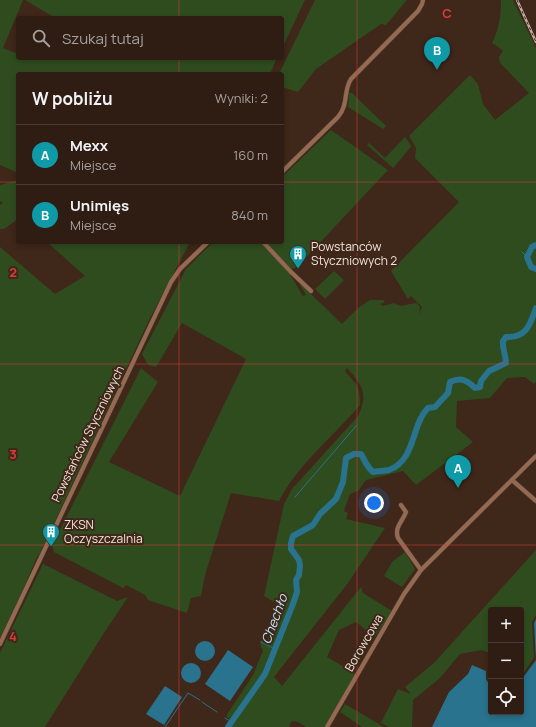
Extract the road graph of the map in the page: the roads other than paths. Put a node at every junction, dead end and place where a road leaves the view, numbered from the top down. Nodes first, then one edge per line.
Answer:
1 (423, 0) edge
2 (284, 170) edge
3 (206, 244) edge
4 (265, 244) edge
5 (311, 291) dead end
6 (536, 456) edge
7 (512, 480) junction
8 (536, 501) edge
9 (401, 505) dead end
10 (421, 570) junction
11 (0, 644) edge
12 (327, 727) edge

1 - 2 street
3 - 11 street, Powstańców Styczniowych
4 - 5 street
6 - 7 street, Borowcowa
7 - 8 street
7 - 10 street, Borowcowa
9 - 10 street
10 - 12 street, Borowcowa

